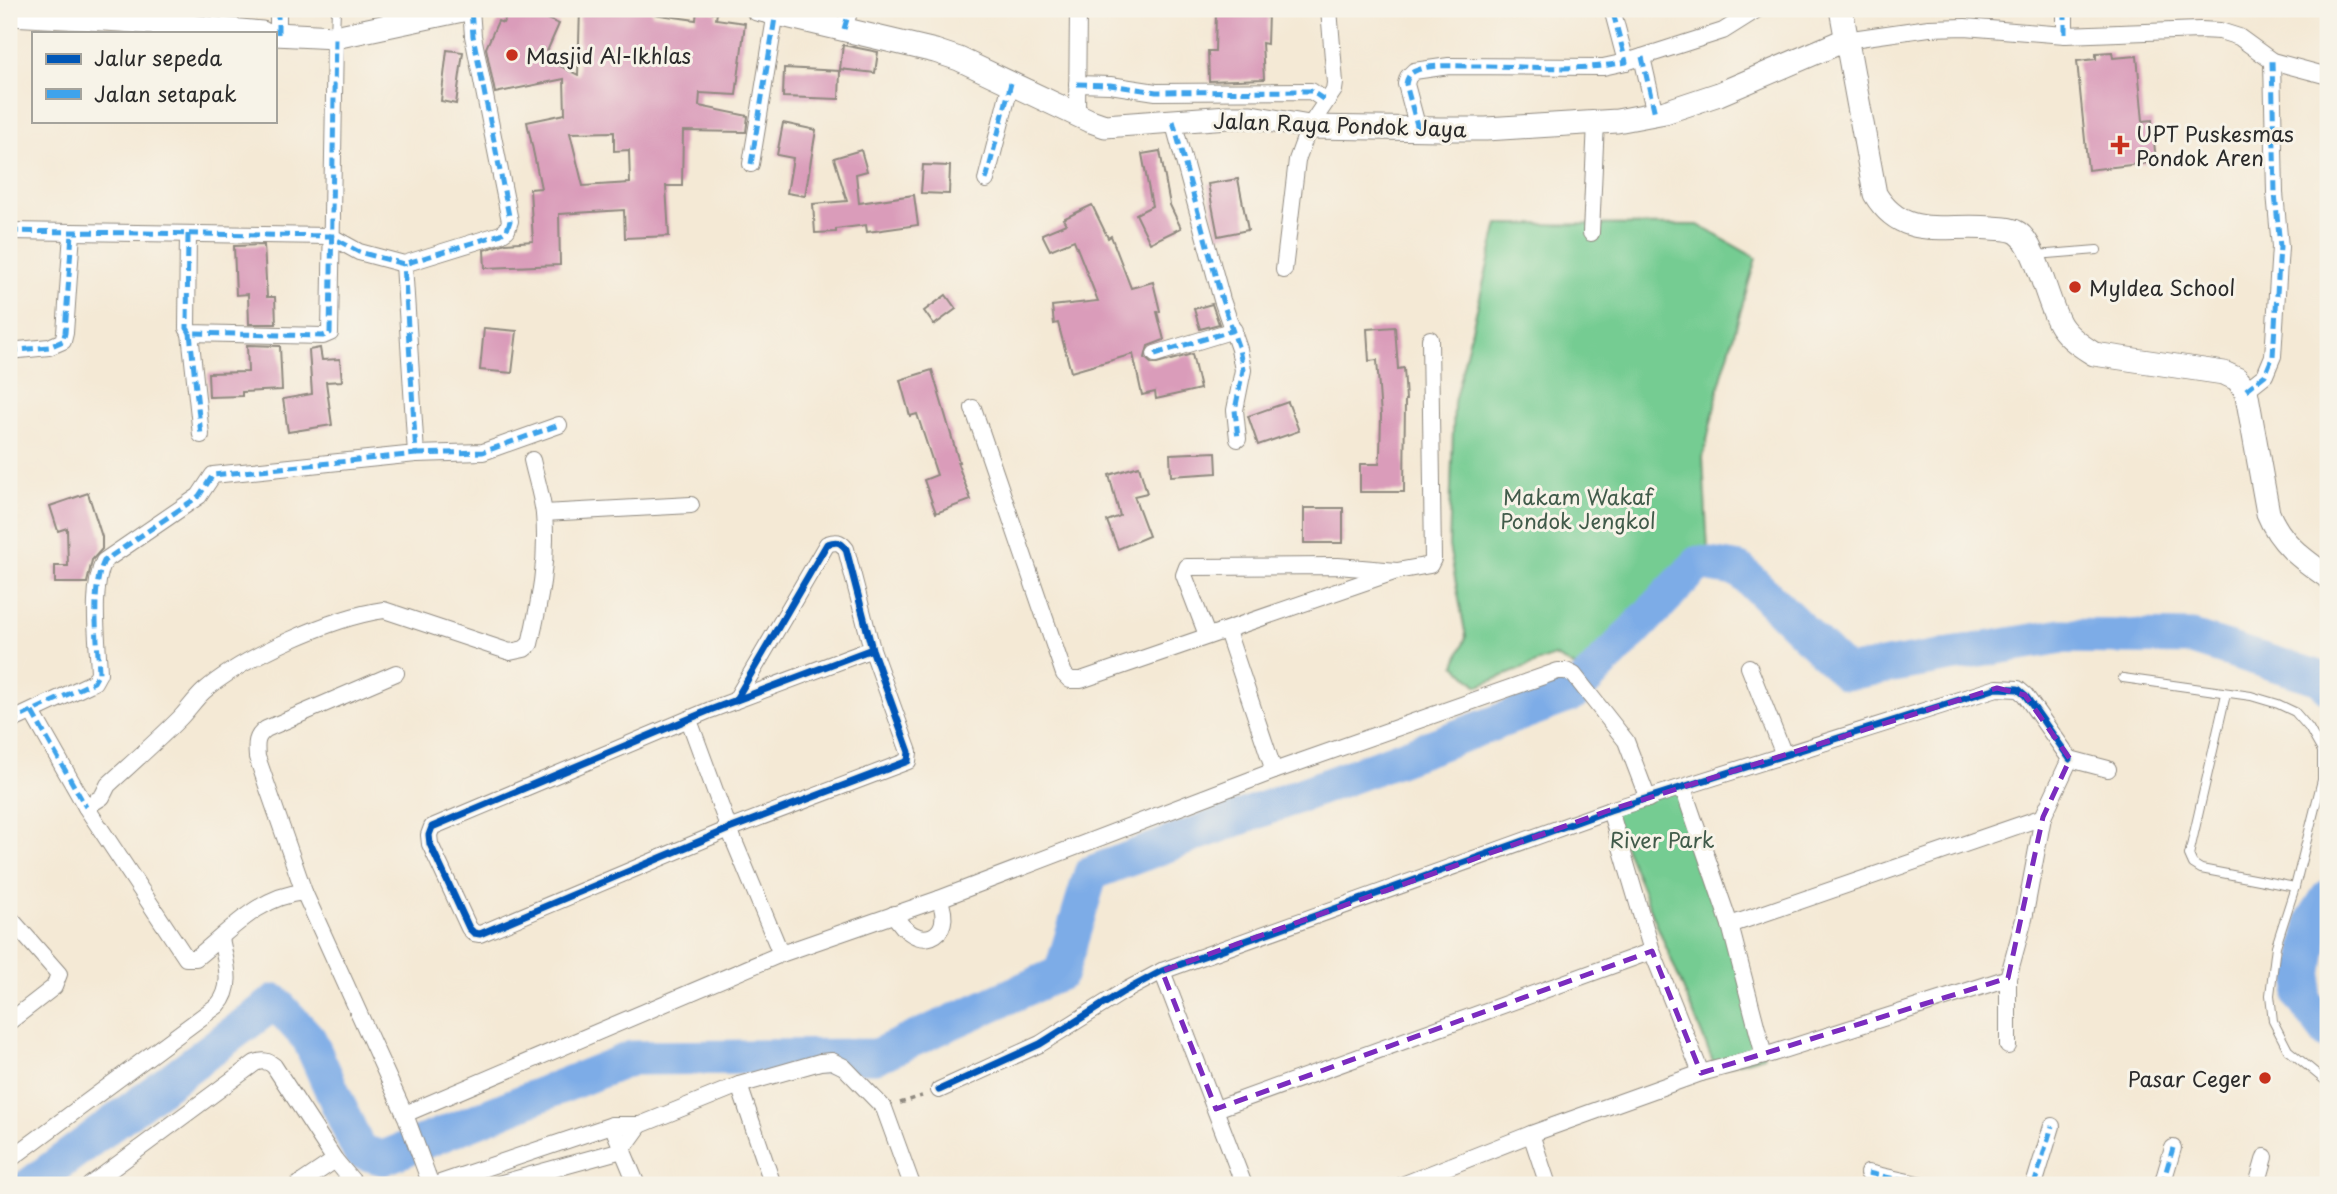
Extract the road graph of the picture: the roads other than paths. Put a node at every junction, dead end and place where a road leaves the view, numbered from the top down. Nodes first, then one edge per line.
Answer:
1 (278, 9) edge
2 (336, 9) edge
3 (469, 9) edge
4 (1078, 9) edge
5 (1329, 9) edge
6 (1612, 9) edge
7 (1758, 9) edge
8 (1841, 9) edge
9 (2064, 9) edge
10 (767, 11) edge
11 (9, 15) edge
12 (847, 19) edge
13 (251, 32) edge
14 (272, 32) edge
15 (276, 34) edge
16 (2065, 35) junction
17 (335, 37) junction
18 (1845, 40) junction
19 (1643, 57) junction
20 (2272, 61) junction
21 (1626, 62) junction
22 (2328, 76) edge
23 (1011, 83) junction
24 (1077, 84) junction
25 (1326, 101) junction
26 (1655, 114) junction
27 (1082, 117) junction
28 (1173, 121) junction
29 (1596, 122) junction
30 (1309, 127) junction
31 (1418, 129) junction
32 (751, 164) dead end
33 (986, 180) dead end
34 (9, 231) edge
35 (72, 233) junction
36 (1591, 233) dead end
37 (188, 234) junction
38 (330, 236) junction
39 (2097, 250) dead end
40 (2034, 256) junction
41 (404, 264) junction
42 (1284, 270) dead end
43 (1234, 330) junction
44 (190, 333) junction
45 (1430, 339) dead end
46 (9, 351) edge
47 (1155, 354) dead end
48 (2246, 390) junction
49 (973, 408) dead end
50 (558, 425) dead end
51 (201, 435) dead end
52 (1238, 439) dead end
53 (416, 454) junction
54 (533, 460) dead end
55 (691, 505) dead end
56 (544, 513) junction
57 (1397, 571) junction
58 (2328, 577) edge
59 (1227, 631) junction
60 (1207, 635) junction
61 (872, 649) junction
62 (1749, 667) dead end
63 (396, 673) dead end
64 (2123, 678) dead end
65 (2226, 694) junction
66 (735, 701) junction
67 (32, 712) junction
68 (689, 720) junction
69 (9, 722) edge
70 (1784, 755) junction
71 (2070, 759) junction
72 (2108, 769) dead end
73 (1274, 771) junction
74 (1683, 788) junction
75 (1648, 799) junction
76 (84, 803) junction
77 (1610, 810) junction
78 (2043, 817) junction
79 (729, 829) junction
80 (2295, 887) junction
81 (304, 892) junction
82 (939, 899) junction
83 (894, 914) junction
84 (9, 916) edge
85 (1730, 925) junction
86 (220, 938) junction
87 (1652, 951) junction
88 (781, 954) junction
89 (1163, 971) junction
90 (2008, 978) junction
91 (9, 1022) edge
92 (2008, 1046) dead end
93 (1763, 1056) junction
94 (1701, 1073) junction
95 (2328, 1083) edge
96 (739, 1085) junction
97 (939, 1090) road end
98 (1216, 1109) junction
99 (405, 1115) junction
100 (612, 1125) junction
101 (640, 1125) junction
102 (2052, 1126) dead end
103 (1531, 1134) junction
104 (2173, 1148) dead end
105 (622, 1150) junction
106 (2264, 1157) dead end
107 (9, 1160) edge
108 (335, 1160) junction
109 (1868, 1173) dead end
110 (432, 1184) edge
111 (90, 1185) edge
112 (298, 1185) edge
113 (356, 1185) edge
114 (495, 1185) edge
115 (637, 1185) edge
116 (773, 1185) edge
117 (912, 1185) edge
118 (1244, 1185) edge
119 (1402, 1185) edge
120 (1548, 1185) edge
121 (1922, 1185) edge
122 (2034, 1185) edge
123 (2162, 1185) edge
124 (2257, 1185) edge

1 - 14 street
2 - 17 lane
3 - 17 main road
3 - 41 street
4 - 24 street
5 - 25 street
6 - 21 street
7 - 19 street
8 - 18 main road
9 - 16 street
10 - 12 main road, Jalan Raya Pondok Jaya
10 - 32 street
11 - 13 main road
12 - 23 main road, Jalan Raya Pondok Jaya
15 - 17 main road
16 - 18 street
16 - 20 street
17 - 38 street
18 - 26 main road, Jalan Raya Pondok Jaya
18 - 40 main road
19 - 21 street
19 - 26 street
20 - 22 street
20 - 48 street
21 - 31 street
23 - 27 main road, Jalan Raya Pondok Jaya
23 - 33 street
24 - 25 street
24 - 27 street
25 - 30 street
26 - 29 main road, Jalan Raya Pondok Jaya
27 - 28 main road, Jalan Raya Pondok Jaya
28 - 30 main road, Jalan Raya Pondok Jaya
28 - 43 street
29 - 31 main road, Jalan Raya Pondok Jaya
29 - 36 street
30 - 31 main road, Jalan Raya Pondok Jaya
30 - 42 street
34 - 35 street
35 - 37 street
35 - 46 street
37 - 38 street
37 - 44 street
38 - 41 street
38 - 44 street
39 - 40 lane
40 - 48 main road
41 - 53 street
43 - 47 street
43 - 52 street
44 - 51 street
45 - 57 street
48 - 58 main road
49 - 60 street
50 - 53 street
53 - 67 street
54 - 56 street
55 - 56 street
56 - 76 street
57 - 59 street
57 - 60 street
59 - 60 street
59 - 73 street
61 - 66 street
61 - 66 street
61 - 79 street
62 - 70 street
63 - 81 street
64 - 65 lane
65 - 80 lane
65 - 80 lane
66 - 68 street
67 - 69 street
67 - 76 street
68 - 79 street
68 - 79 street
70 - 71 street
70 - 74 street
71 - 72 street
71 - 78 street
73 - 75 street
73 - 82 street
74 - 75 street
74 - 85 street
75 - 77 street
76 - 86 street
77 - 87 street
77 - 89 street
78 - 85 street
78 - 90 street
79 - 88 street
80 - 95 lane
81 - 86 street
81 - 99 street
82 - 83 street
82 - 83 street
83 - 88 street
84 - 91 street
85 - 93 street
86 - 107 street
87 - 94 street
87 - 98 street
88 - 99 street
89 - 97 street
89 - 98 street
90 - 92 street
90 - 93 street
93 - 94 street
94 - 103 street
96 - 101 street
96 - 116 street
96 - 117 street
98 - 118 street
99 - 110 street
100 - 101 street
100 - 105 street
100 - 110 street
101 - 105 street
102 - 122 street
103 - 119 street
103 - 120 street
104 - 123 street
105 - 114 street
105 - 115 street
106 - 124 street
108 - 111 street
108 - 112 street
108 - 113 street
109 - 121 street

